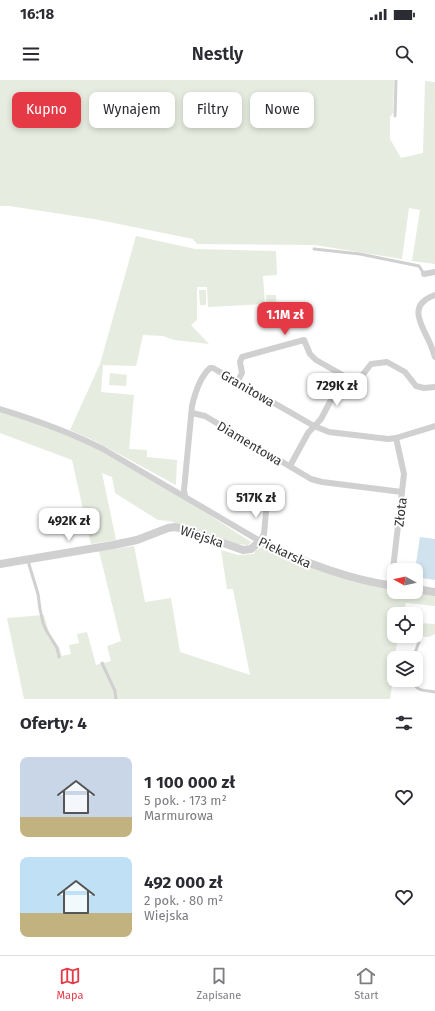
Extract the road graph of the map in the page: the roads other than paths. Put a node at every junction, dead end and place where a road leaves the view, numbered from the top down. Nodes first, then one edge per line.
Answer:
1 (396, 80) edge
2 (395, 116) dead end
3 (314, 249) dead end
4 (435, 272) edge
5 (424, 274) joint
6 (435, 295) edge
7 (435, 357) edge
8 (343, 377) junction
9 (237, 382) junction
10 (435, 387) edge
11 (0, 409) edge
12 (192, 413) junction
13 (314, 426) junction
14 (435, 426) edge
15 (396, 438) junction
16 (290, 466) junction
17 (402, 492) junction
18 (185, 496) junction
19 (267, 500) dead end
20 (260, 541) junction
21 (28, 559) junction
22 (394, 563) edge
23 (0, 564) edge
24 (387, 585) edge
25 (423, 591) edge
26 (435, 592) edge
27 (59, 657) dead end
28 (102, 663) dead end
29 (415, 687) edge
30 (435, 692) edge
31 (116, 699) edge

1 - 2 lane
3 - 5 lane
4 - 5 street
6 - 7 street
8 - 9 street
8 - 10 street
8 - 13 street
9 - 12 street, Granitowa
9 - 13 street, Granitowa
11 - 18 street, Piekarska
12 - 16 street, Diamentowa
12 - 18 street, Granitowa
13 - 15 street, Granitowa
13 - 16 street
14 - 15 street, Granitowa
15 - 17 street, Złota
16 - 17 street, Diamentowa
17 - 22 street, Złota
18 - 20 street, Piekarska
19 - 20 street
20 - 21 street, Wiejska
20 - 24 street, Piekarska
21 - 23 street, Wiejska
21 - 27 lane
25 - 26 street
28 - 31 lane
29 - 30 lane

